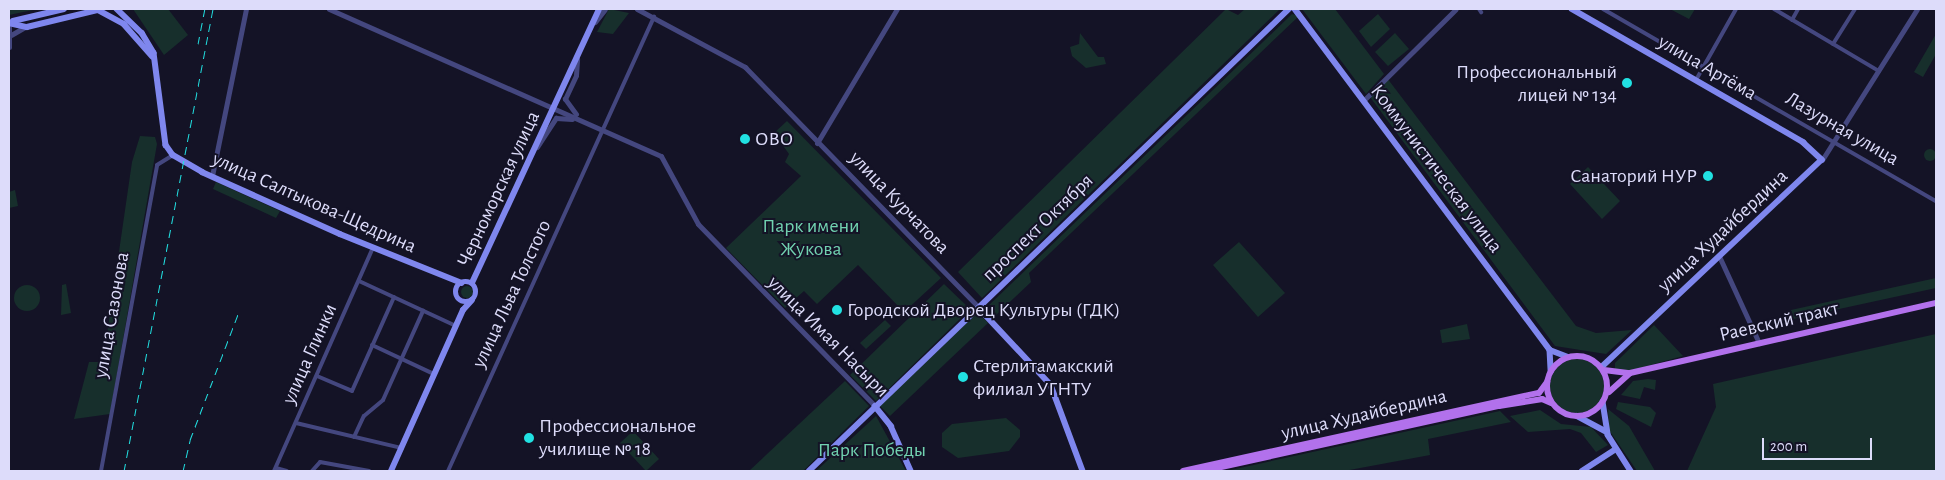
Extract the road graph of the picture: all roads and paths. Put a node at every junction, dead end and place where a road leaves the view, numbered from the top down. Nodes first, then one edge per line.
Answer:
1 (64, 9) edge
2 (93, 9) edge
3 (117, 9) edge
4 (246, 9) edge
5 (329, 9) edge
6 (599, 9) edge
7 (605, 9) edge
8 (637, 9) edge
9 (897, 9) edge
10 (1290, 9) edge
11 (1295, 9) edge
12 (1456, 9) edge
13 (1572, 9) edge
14 (1603, 9) edge
15 (1736, 9) edge
16 (1774, 9) edge
17 (1798, 9) edge
18 (1855, 9) edge
19 (1917, 9) edge
20 (654, 17) junction
21 (1792, 20) junction
22 (37, 22) junction
23 (9, 24) edge
24 (27, 26) junction
25 (591, 26) junction
26 (11, 35) junction
27 (1834, 44) junction
28 (9, 47) edge
29 (577, 59) junction
30 (156, 62) junction
31 (1703, 66) junction
32 (1879, 71) junction
33 (1696, 80) junction
34 (1364, 100) junction
35 (554, 108) junction
36 (601, 128) junction
37 (817, 143) junction
38 (1836, 143) junction
39 (537, 147) junction
40 (173, 155) junction
41 (1822, 160) junction
42 (212, 176) junction
43 (1936, 201) edge
44 (373, 248) junction
45 (1719, 256) junction
46 (478, 278) junction
47 (359, 281) junction
48 (452, 281) junction
49 (462, 283) junction
50 (472, 283) junction
51 (457, 289) junction
52 (476, 292) junction
53 (394, 297) junction
54 (460, 300) junction
55 (472, 300) junction
56 (1936, 303) edge
57 (979, 308) junction
58 (463, 310) junction
59 (423, 311) junction
60 (456, 326) junction
61 (1759, 343) junction
62 (372, 344) junction
63 (1550, 350) junction
64 (1568, 357) junction
65 (402, 359) junction
66 (1603, 369) junction
67 (1551, 371) junction
68 (1630, 373) junction
69 (434, 374) junction
70 (317, 376) junction
71 (1547, 382) junction
72 (1606, 395) junction
73 (1603, 402) junction
74 (1552, 403) junction
75 (875, 406) junction
76 (1577, 416) junction
77 (296, 422) junction
78 (1608, 435) junction
79 (354, 437) junction
80 (402, 448) junction
81 (1616, 449) junction
82 (275, 470) edge
83 (101, 471) edge
84 (288, 471) edge
85 (312, 471) edge
86 (368, 471) edge
87 (391, 471) edge
88 (448, 471) edge
89 (809, 471) edge
90 (911, 471) edge
91 (1083, 471) edge
92 (1183, 471) edge
93 (1203, 471) edge
94 (1582, 471) edge
95 (1631, 471) edge

1 - 22 main road
2 - 22 main road
2 - 30 main road
3 - 30 main road
4 - 42 street
5 - 35 street, улица Имая Насыри
6 - 25 main road, Черноморская улица
7 - 25 street
8 - 20 street, улица Курчатова
9 - 37 street
10 - 57 main road, проспект Октября
11 - 34 main road, Коммунистическая улица
12 - 34 street
13 - 33 main road, улица Артёма
14 - 31 street, Лазурная улица
15 - 31 street
16 - 21 street
17 - 21 street
18 - 27 street
19 - 32 street
20 - 36 street, улица Льва Толстого
20 - 37 street, улица Курчатова
21 - 27 street
22 - 23 main road
22 - 24 main road
23 - 24 main road
23 - 26 street
24 - 26 street
25 - 29 main road, Черноморская улица
26 - 28 street
27 - 32 street
29 - 35 main road, Черноморская улица
29 - 36 street
30 - 40 main road
31 - 33 street
31 - 38 street, Лазурная улица
32 - 38 street
33 - 41 main road, улица Артёма
34 - 63 main road, Коммунистическая улица
35 - 36 street, улица Имая Насыри
35 - 39 main road, Черноморская улица
36 - 39 street
36 - 75 street, улица Имая Насыри
36 - 88 street, улица Льва Толстого
37 - 57 street, улица Курчатова
38 - 41 street
38 - 43 street, Лазурная улица
39 - 46 main road, Черноморская улица
40 - 42 main road, улица Салтыкова-Щедрина
40 - 83 street, улица Сазонова
41 - 45 main road, улица Худайбердина
42 - 44 main road, улица Салтыкова-Щедрина
44 - 47 street, улица Глинки
44 - 48 main road, улица Салтыкова-Щедрина
45 - 61 street
45 - 66 main road, улица Худайбердина
46 - 50 main road, Черноморская улица
46 - 52 main road
47 - 53 street
47 - 70 street, улица Глинки
48 - 49 main road, улица Салтыкова-Щедрина
48 - 51 main road
49 - 50 main road
49 - 51 main road
50 - 52 main road
51 - 54 main road
52 - 55 main road
53 - 59 street
53 - 62 street
54 - 55 main road
54 - 58 main road
55 - 58 main road, Черноморская улица
56 - 61 main road, Раевский тракт
57 - 75 main road, проспект Октября
57 - 91 main road, улица Курчатова
58 - 60 main road, Черноморская улица
59 - 60 street
59 - 65 street
60 - 69 main road, Черноморская улица
61 - 68 main road, Раевский тракт
62 - 65 street
62 - 70 street
63 - 64 main road
63 - 67 main road
64 - 66 main road
64 - 67 main road
65 - 69 street
65 - 79 street
66 - 68 main road, Раевский тракт
66 - 72 main road
67 - 71 main road
68 - 72 main road, Раевский тракт
69 - 80 main road, Черноморская улица
70 - 77 street, улица Глинки
71 - 74 main road
71 - 92 main road, улица Худайбердина
72 - 73 main road
73 - 76 main road
73 - 78 main road
74 - 76 main road
74 - 93 main road, улица Худайбердина
75 - 89 main road, проспект Октября
75 - 90 main road, улица Имая Насыри
76 - 78 main road
77 - 79 street
77 - 82 street, улица Глинки
78 - 81 main road
79 - 80 street
80 - 87 main road, Черноморская улица
81 - 94 main road
81 - 95 main road
82 - 84 street
85 - 86 street

